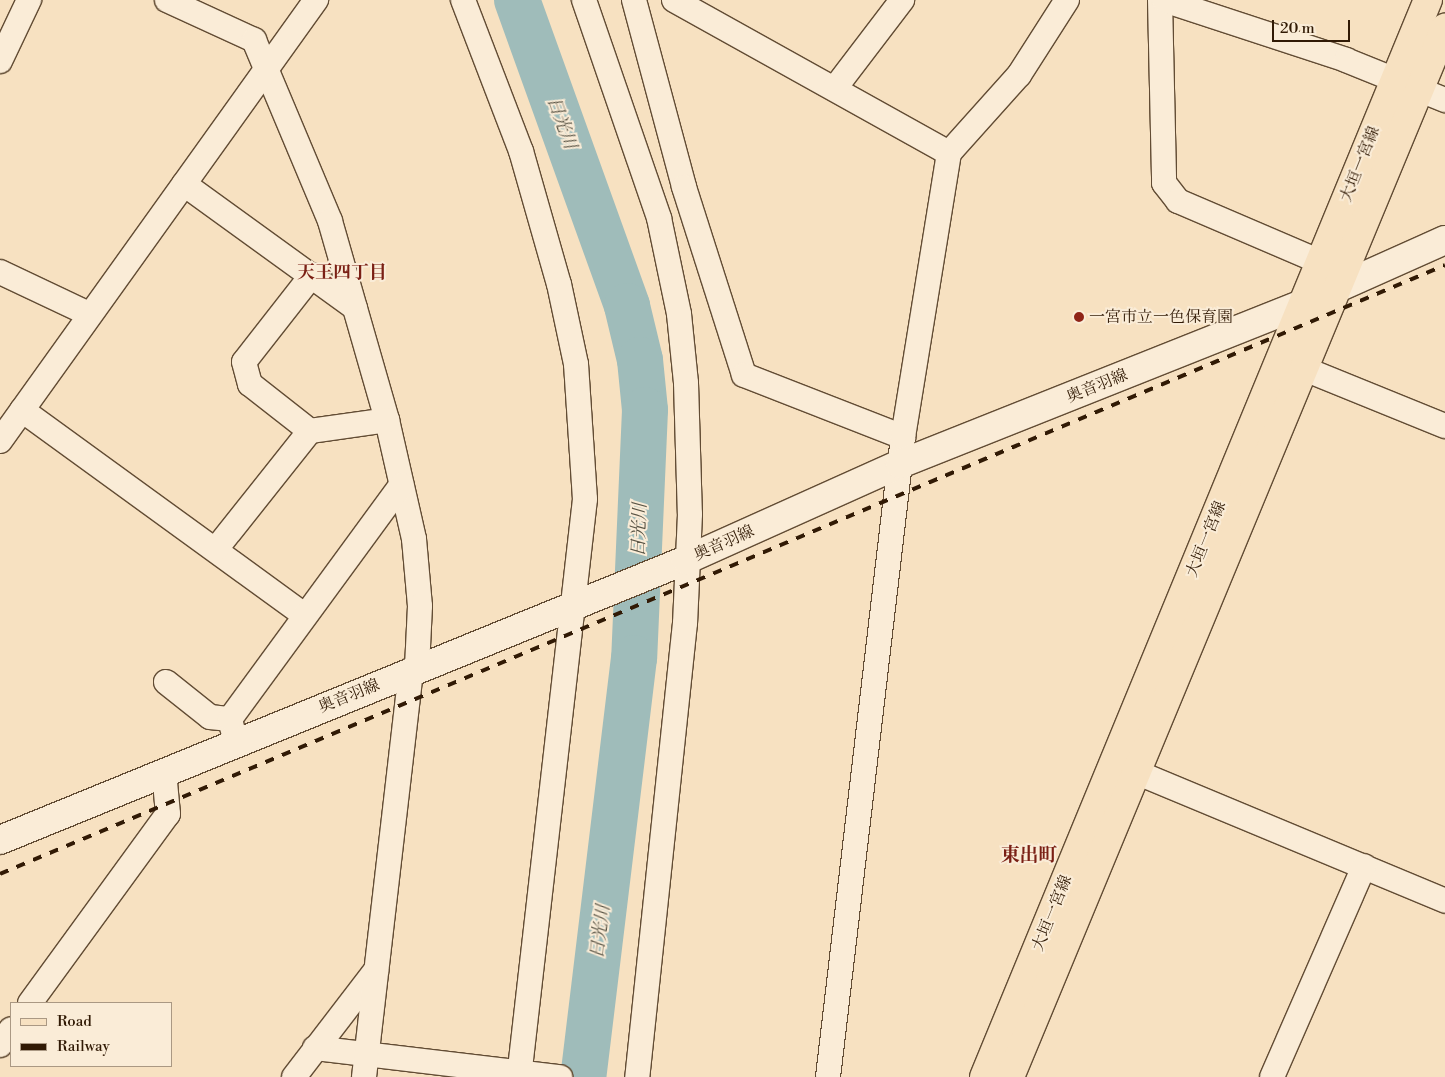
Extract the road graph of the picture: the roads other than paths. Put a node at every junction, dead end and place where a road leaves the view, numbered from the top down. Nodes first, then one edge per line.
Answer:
1 (29, 0) edge
2 (167, 0) edge
3 (316, 0) edge
4 (463, 0) edge
5 (584, 0) edge
6 (634, 0) edge
7 (674, 0) edge
8 (902, 0) edge
9 (1067, 0) edge
10 (1160, 0) edge
11 (1164, 0) edge
12 (1428, 0) edge
13 (1445, 28) edge
14 (0, 61) edge
15 (269, 71) junction
16 (1394, 80) junction
17 (835, 88) junction
18 (1432, 96) edge
19 (949, 153) junction
20 (184, 184) junction
21 (1445, 240) edge
22 (1320, 262) junction
23 (0, 272) edge
24 (312, 275) junction
25 (1338, 287) junction
26 (1304, 303) junction
27 (355, 308) junction
28 (89, 314) junction
29 (1291, 364) junction
30 (22, 410) junction
31 (387, 420) junction
32 (1445, 426) edge
33 (310, 431) junction
34 (903, 437) junction
35 (0, 441) edge
36 (900, 464) junction
37 (401, 485) junction
38 (216, 549) junction
39 (683, 561) junction
40 (577, 603) junction
41 (304, 615) junction
42 (414, 668) junction
43 (166, 682) dead end
44 (233, 731) junction
45 (1125, 769) junction
46 (164, 772) junction
47 (0, 840) edge
48 (1364, 866) junction
49 (1445, 901) edge
50 (376, 970) junction
51 (31, 1002) edge
52 (10, 1031) edge
53 (0, 1045) edge
54 (315, 1048) junction
55 (366, 1066) edge
56 (523, 1074) edge
57 (294, 1077) edge
58 (560, 1077) edge
59 (637, 1077) edge
60 (828, 1077) edge
61 (984, 1077) edge
62 (1010, 1077) edge
63 (1272, 1077) edge

1 - 14 street
2 - 15 street
3 - 15 street
4 - 40 street
5 - 39 street
6 - 34 street
7 - 17 street
8 - 17 street
9 - 19 street
10 - 22 street
11 - 16 street
12 - 16 main road, 大垣一宮線
13 - 18 main road, 大垣一宮線
15 - 20 street
15 - 27 street
16 - 18 street
16 - 22 main road, 大垣一宮線
17 - 19 street
18 - 25 main road, 大垣一宮線
19 - 34 street
20 - 24 street
20 - 28 street
21 - 25 main road, 奥音羽線
22 - 26 main road, 大垣一宮線
23 - 28 street
24 - 27 street
24 - 33 street
25 - 26 main road, 奥音羽線
25 - 29 main road, 大垣一宮線
26 - 29 main road, 大垣一宮線
26 - 36 main road, 奥音羽線
27 - 31 street
28 - 30 street
29 - 32 street
29 - 45 main road, 大垣一宮線
30 - 35 street
30 - 38 street
31 - 33 street
31 - 37 street
33 - 38 street
34 - 36 street
36 - 39 main road, 奥音羽線
36 - 60 street
37 - 41 street
37 - 42 street
38 - 41 street
39 - 40 main road, 奥音羽線
39 - 59 street
40 - 42 main road, 奥音羽線
40 - 56 street
41 - 44 street
42 - 44 main road, 奥音羽線
42 - 50 street
43 - 44 street
44 - 46 main road, 奥音羽線
45 - 48 street
45 - 61 main road, 大垣一宮線
45 - 62 main road, 大垣一宮線
46 - 47 main road, 奥音羽線
46 - 51 street
48 - 49 street
48 - 63 street
50 - 54 street
50 - 55 street
52 - 53 street
54 - 55 street
54 - 57 street
55 - 56 street
56 - 58 street

